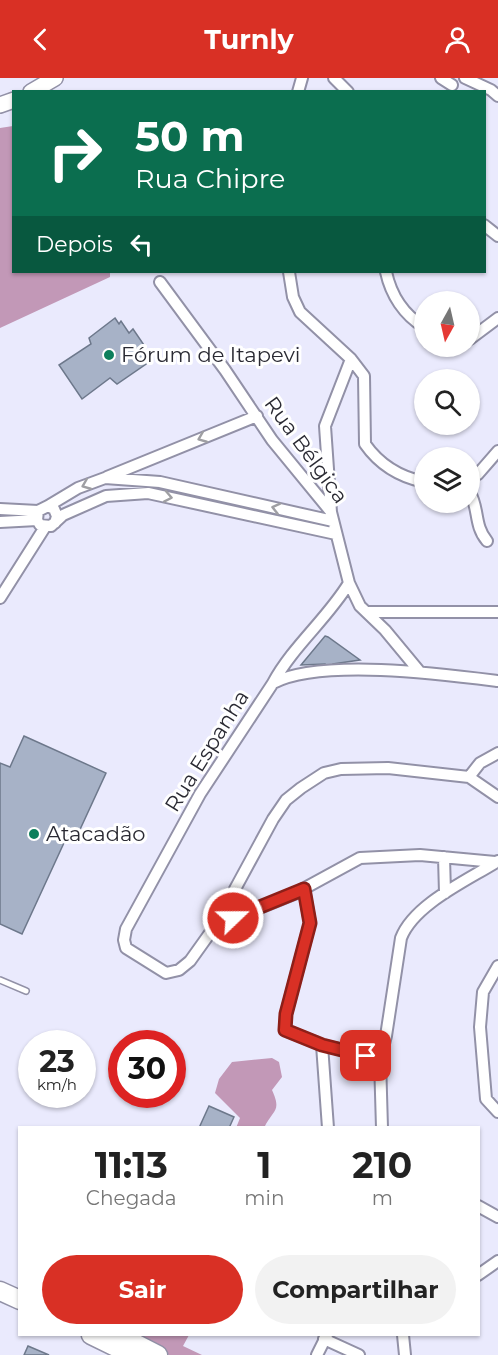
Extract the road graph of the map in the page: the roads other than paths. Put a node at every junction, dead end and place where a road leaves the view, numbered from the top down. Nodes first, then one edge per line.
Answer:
1 (55, 78) edge
2 (334, 78) edge
3 (441, 78) edge
4 (465, 78) edge
5 (452, 85) edge
6 (34, 90) edge
7 (346, 90) edge
8 (496, 90) edge
9 (486, 227) edge
10 (498, 236) edge
11 (288, 273) edge
12 (386, 273) edge
13 (160, 282) dead end
14 (498, 318) edge
15 (414, 320) edge
16 (480, 332) edge
17 (351, 359) junction
18 (256, 416) junction
19 (498, 452) edge
20 (480, 472) edge
21 (105, 478) junction
22 (414, 479) edge
23 (0, 509) edge
24 (475, 513) edge
25 (44, 517) junction
26 (332, 517) junction
27 (0, 522) edge
28 (336, 534) junction
29 (487, 541) dead end
30 (348, 584) junction
31 (0, 598) edge
32 (369, 612) junction
33 (498, 612) edge
34 (419, 671) junction
35 (498, 681) edge
36 (273, 683) junction
37 (498, 753) edge
38 (469, 777) junction
39 (498, 797) edge
40 (444, 857) junction
41 (496, 861) edge
42 (304, 889) junction
43 (445, 893) junction
44 (230, 896) junction
45 (251, 910) junction
46 (215, 927) junction
47 (497, 971) edge
48 (0, 980) edge
49 (26, 991) dead end
50 (322, 1045) junction
51 (380, 1059) junction
52 (498, 1112) edge
53 (328, 1126) edge
54 (382, 1126) edge
55 (480, 1207) edge
56 (498, 1217) edge
57 (498, 1262) edge
58 (480, 1274) edge
59 (0, 1279) edge
60 (18, 1287) edge
61 (0, 1291) edge
62 (18, 1299) edge
63 (93, 1336) edge
64 (121, 1336) edge
65 (404, 1336) edge
66 (326, 1337) edge
67 (132, 1355) edge
68 (158, 1355) edge
69 (317, 1355) edge
70 (359, 1355) edge
71 (405, 1355) edge

1 - 6 main road
2 - 7 street
3 - 5 street
4 - 8 street
9 - 10 street
11 - 17 street
12 - 15 street
13 - 18 street, Rua Bélgica
14 - 16 street
17 - 22 street
17 - 26 street
18 -> 21 street
18 - 26 street, Rua Bélgica
19 - 20 street
21 -> 25 street
26 -> 21 street
23 - 25 street
24 - 29 street
25 - 27 street
25 -> 28 street
25 - 31 street
26 - 28 street, Rua Bélgica
28 - 30 street, Rua Bélgica
30 - 32 street, Rua Bélgica
30 - 36 street
32 - 33 street
32 - 34 street, Rua Bélgica
34 - 35 street
34 - 36 street, Rua Espanha
36 - 46 street, Rua Espanha
37 - 38 street
38 - 39 street
38 - 44 street
40 - 41 street
40 - 42 street
40 - 43 street
41 - 43 street
42 - 45 street
42 - 50 street
43 - 51 street
44 - 45 street
44 - 46 street
45 - 46 street
47 - 52 street
48 - 49 lane
50 - 51 street
50 - 53 street
51 - 54 street
55 - 56 street
57 - 58 street
59 - 60 main road
61 - 62 main road
63 - 67 main road
64 - 68 main road
65 - 71 street
66 - 69 street
66 - 70 street

